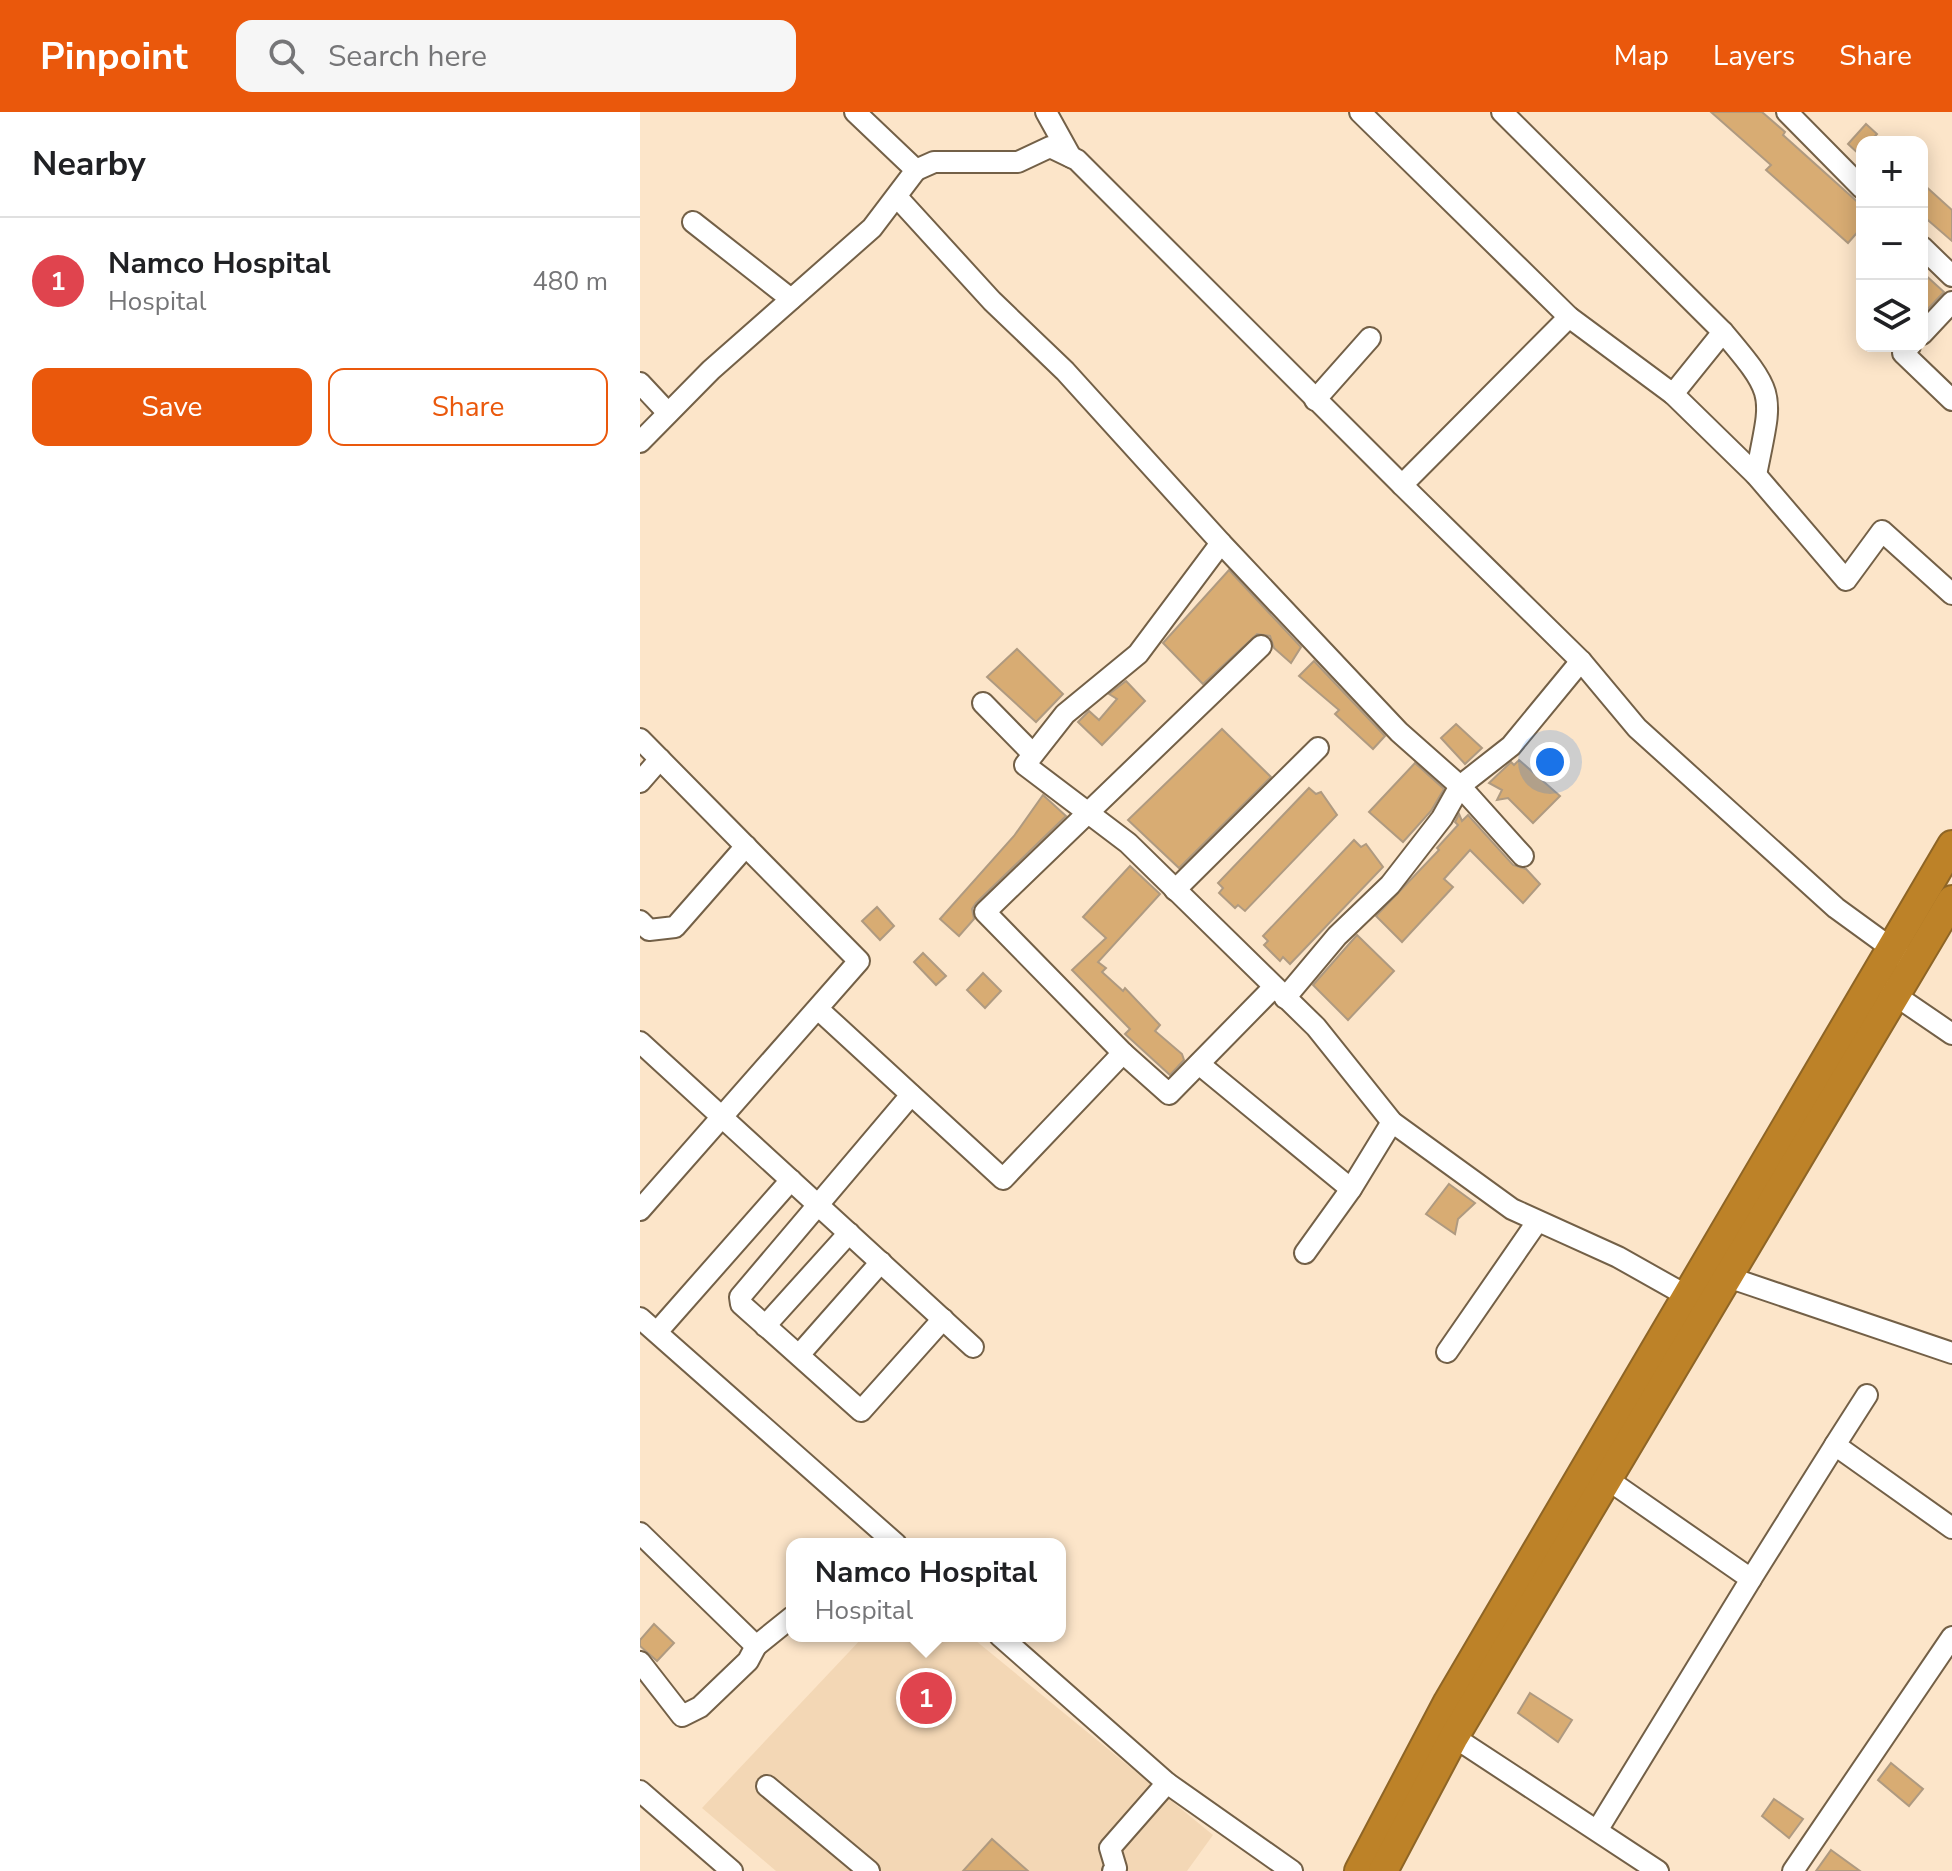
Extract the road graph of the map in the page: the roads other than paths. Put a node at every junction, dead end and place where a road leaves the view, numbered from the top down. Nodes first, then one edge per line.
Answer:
1 (855, 112) edge
2 (1046, 112) edge
3 (1360, 112) edge
4 (1502, 112) edge
5 (1787, 112) edge
6 (1071, 157) junction
7 (916, 170) junction
8 (1856, 182) edge
9 (897, 197) junction
10 (693, 222) dead end
11 (1928, 253) edge
12 (1952, 276) edge
13 (791, 299) junction
14 (1952, 302) edge
15 (1569, 317) junction
16 (1928, 328) edge
17 (1723, 332) junction
18 (1370, 338) dead end
19 (1904, 352) edge
20 (640, 383) edge
21 (1673, 394) junction
22 (1315, 400) junction
23 (1952, 400) edge
24 (668, 413) junction
25 (640, 442) edge
26 (1756, 475) junction
27 (1402, 485) junction
28 (1221, 543) junction
29 (1952, 594) edge
30 (1261, 646) dead end
31 (1581, 661) junction
32 (983, 703) dead end
33 (640, 739) edge
34 (1318, 748) dead end
35 (1033, 754) junction
36 (660, 759) junction
37 (640, 782) edge
38 (1460, 786) junction
39 (1090, 814) junction
40 (1952, 845) edge
41 (746, 846) junction
42 (1523, 856) dead end
43 (1175, 890) junction
44 (1952, 900) edge
45 (640, 921) edge
46 (1904, 957) junction
47 (1885, 989) junction
48 (1279, 993) junction
49 (818, 1009) junction
50 (1952, 1034) edge
51 (640, 1042) edge
52 (1123, 1053) junction
53 (1199, 1064) junction
54 (911, 1095) junction
55 (723, 1118) junction
56 (1392, 1122) junction
57 (791, 1180) junction
58 (1351, 1189) junction
59 (816, 1203) junction
60 (640, 1210) edge
61 (1537, 1222) junction
62 (849, 1233) junction
63 (1305, 1253) dead end
64 (881, 1262) junction
65 (1716, 1273) junction
66 (1699, 1303) junction
67 (640, 1318) edge
68 (943, 1319) junction
69 (765, 1326) junction
70 (657, 1332) junction
71 (973, 1347) dead end
72 (1447, 1352) dead end
73 (1952, 1353) edge
74 (799, 1355) junction
75 (1867, 1395) dead end
76 (1835, 1445) junction
77 (1607, 1479) junction
78 (1952, 1528) edge
79 (878, 1529) junction
80 (640, 1533) edge
81 (870, 1538) edge
82 (889, 1538) edge
83 (1751, 1579) junction
84 (786, 1622) edge
85 (1952, 1637) edge
86 (1007, 1642) edge
87 (756, 1646) junction
88 (640, 1662) edge
89 (1454, 1737) junction
90 (1167, 1783) junction
91 (767, 1786) dead end
92 (640, 1791) edge
93 (1407, 1804) junction
94 (1598, 1829) junction
95 (732, 1871) edge
96 (869, 1871) edge
97 (1113, 1871) edge
98 (1292, 1871) edge
99 (1359, 1871) edge
100 (1383, 1871) edge
101 (1658, 1871) edge
102 (1793, 1871) edge

1 - 7 street
2 - 6 street
3 - 15 street
4 - 17 street
5 - 8 street
6 - 7 street
6 - 22 street
7 - 9 street
9 - 13 street
9 - 28 street
10 - 13 street
11 - 12 street
13 - 24 street
14 - 16 street
15 - 21 street
15 - 27 street
17 - 21 street
17 - 26 street
18 - 22 street
19 - 23 street
20 - 24 street
21 - 26 street
22 - 27 street
24 - 25 street
26 - 29 street
27 - 31 street
28 - 35 street
28 - 38 street
30 - 39 street
31 - 38 street
31 - 46 street
32 - 35 street
33 - 36 street
34 - 43 street
35 - 39 street
36 - 37 street
36 - 41 street
38 - 42 street
38 - 48 street
39 - 43 street
39 - 52 street
40 - 46 highway
41 - 45 street
41 - 49 street
43 - 48 street
44 - 46 highway
46 - 47 highway
47 - 50 street
47 - 65 highway
48 - 53 street
48 - 56 street
49 - 54 street
49 - 55 street
51 - 55 street
52 - 53 street
52 - 54 street
53 - 58 street
54 - 59 street
55 - 57 street
55 - 60 street
56 - 58 street
56 - 61 street
57 - 59 street
57 - 70 street
58 - 63 street
59 - 62 street
59 - 69 street
61 - 66 street
61 - 72 street
62 - 64 street
62 - 69 street
64 - 68 street
64 - 74 street
65 - 66 highway
65 - 73 street
66 - 77 highway
66 - 93 highway
67 - 70 street
68 - 71 street
68 - 74 street
69 - 74 street
70 - 79 street
75 - 76 street
76 - 78 street
76 - 83 street
77 - 83 street
77 - 89 highway
79 - 81 street
79 - 82 street
80 - 87 street
83 - 94 street
84 - 87 street
85 - 102 street
86 - 90 street
87 - 88 street
89 - 93 highway
89 - 94 street
90 - 97 street
90 - 98 street
91 - 96 street
92 - 95 street
93 - 99 highway
93 - 100 highway
94 - 101 street

